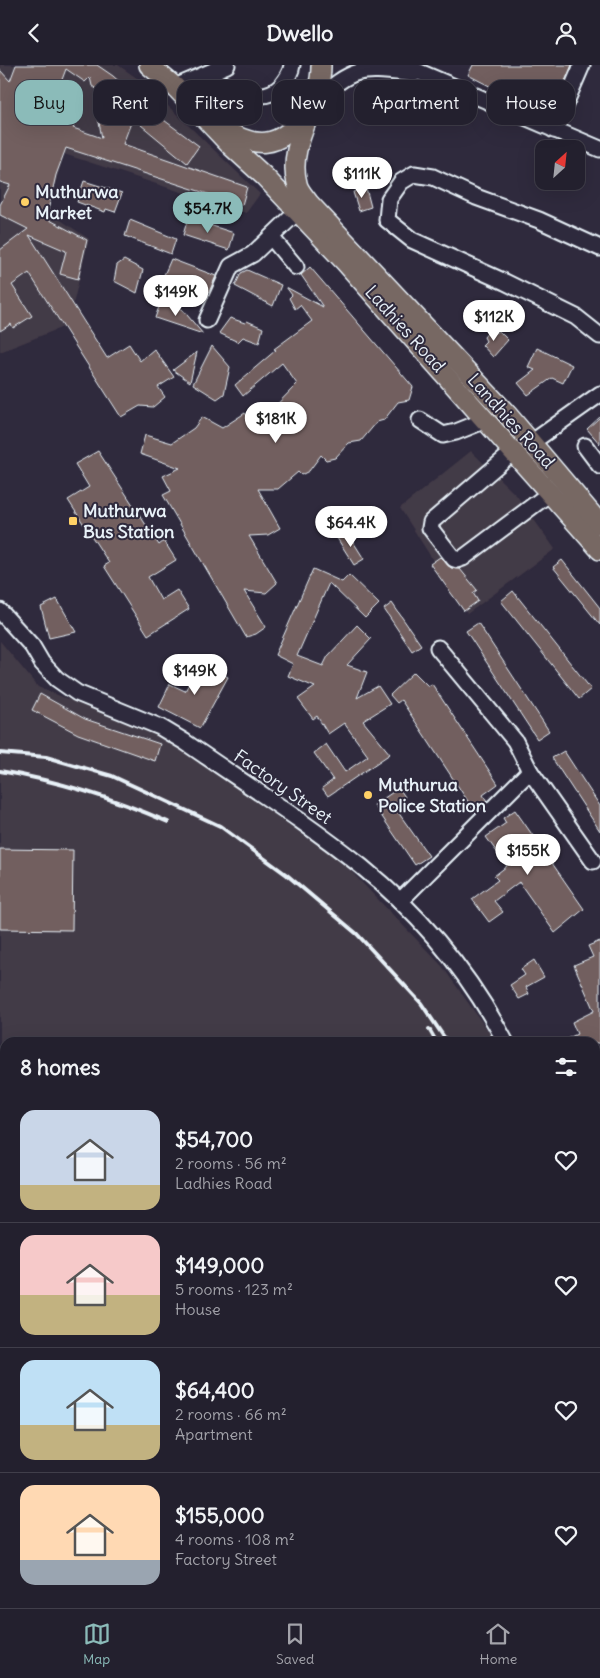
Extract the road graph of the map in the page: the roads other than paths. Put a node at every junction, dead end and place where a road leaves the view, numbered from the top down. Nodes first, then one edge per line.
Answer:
1 (149, 65) edge
2 (227, 65) edge
3 (292, 65) edge
4 (321, 65) edge
5 (403, 65) edge
6 (582, 65) edge
7 (423, 75) junction
8 (205, 76) junction
9 (319, 80) edge
10 (340, 80) edge
11 (175, 87) joint
12 (212, 125) edge
13 (217, 125) edge
14 (296, 125) edge
15 (307, 125) edge
16 (554, 130) junction
17 (600, 149) edge
18 (297, 212) junction
19 (271, 237) junction
20 (600, 249) edge
21 (296, 267) dead end
22 (207, 320) dead end
23 (600, 336) edge
24 (600, 395) edge
25 (486, 420) junction
26 (420, 421) dead end
27 (531, 443) junction
28 (585, 446) dead end
29 (514, 451) junction
30 (600, 466) edge
31 (550, 493) junction
32 (600, 524) edge
33 (600, 550) edge
34 (0, 611) edge
35 (438, 648) dead end
36 (530, 771) junction
37 (593, 861) dead end
38 (400, 901) junction
39 (503, 1037) edge

1 - 11 main road
2 - 8 street
3 - 8 street
4 - 9 main road, Landhies Road
5 - 7 street
6 - 16 street
7 - 10 street
7 - 16 street
8 - 11 street
12 - 18 main road, Ladhies Road
13 - 14 main road, Landhies Road
15 - 27 main road, Landhies Road
16 - 17 street
18 - 19 street
18 - 25 main road, Ladhies Road
19 - 21 street
19 - 22 street
20 - 23 street
24 - 27 street
25 - 26 street
25 - 29 main road, Ladhies Road
27 - 32 main road, Landhies Road
28 - 30 street
29 - 31 main road, Ladhies Road
29 - 31 street
31 - 33 main road, Ladhies Road
34 - 38 street, Factory Street
35 - 36 street
36 - 37 street
36 - 38 street
38 - 39 street, Factory Street

